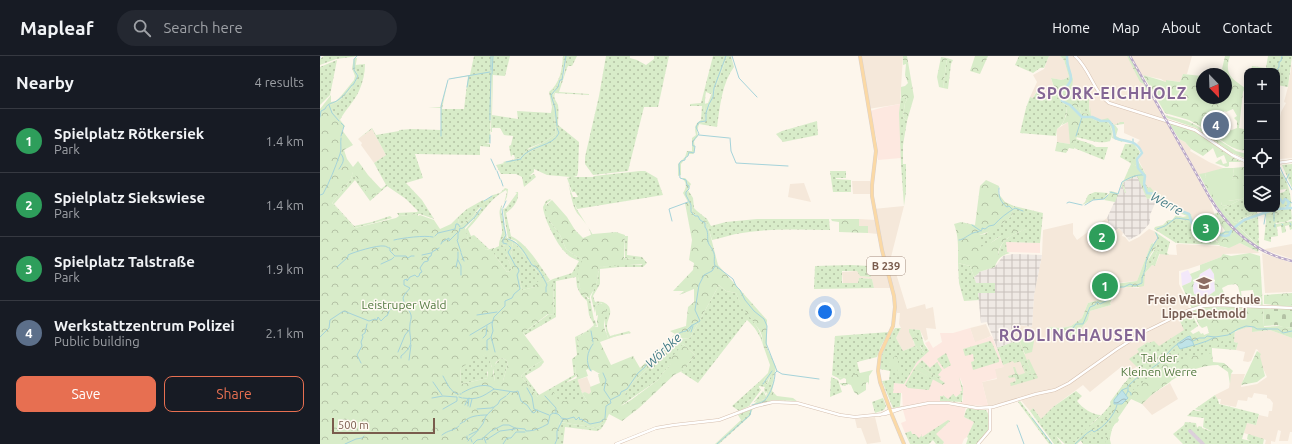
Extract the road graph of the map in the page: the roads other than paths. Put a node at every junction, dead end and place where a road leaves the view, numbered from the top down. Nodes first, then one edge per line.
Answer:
1 (860, 56) edge
2 (1075, 56) edge
3 (1244, 160) edge
4 (1292, 161) edge
5 (1280, 163) edge
6 (1292, 308) edge
7 (887, 403) junction
8 (990, 408) junction
9 (900, 409) junction
10 (897, 411) junction
11 (884, 412) junction
12 (890, 412) junction
13 (880, 415) junction
14 (894, 421) junction
15 (616, 444) edge
16 (904, 444) edge
17 (978, 444) edge

1 - 7 main road, B 239
2 - 3 street
4 - 5 street
6 - 8 street
7 - 11 street
7 - 12 main road, B 239
8 - 9 street
8 - 17 street
9 - 10 street
9 - 12 street
10 - 12 street
10 - 14 street
11 - 12 street
11 - 13 street
12 - 13 street
12 - 14 main road, B 239
13 - 15 street
14 - 16 main road, B 239

